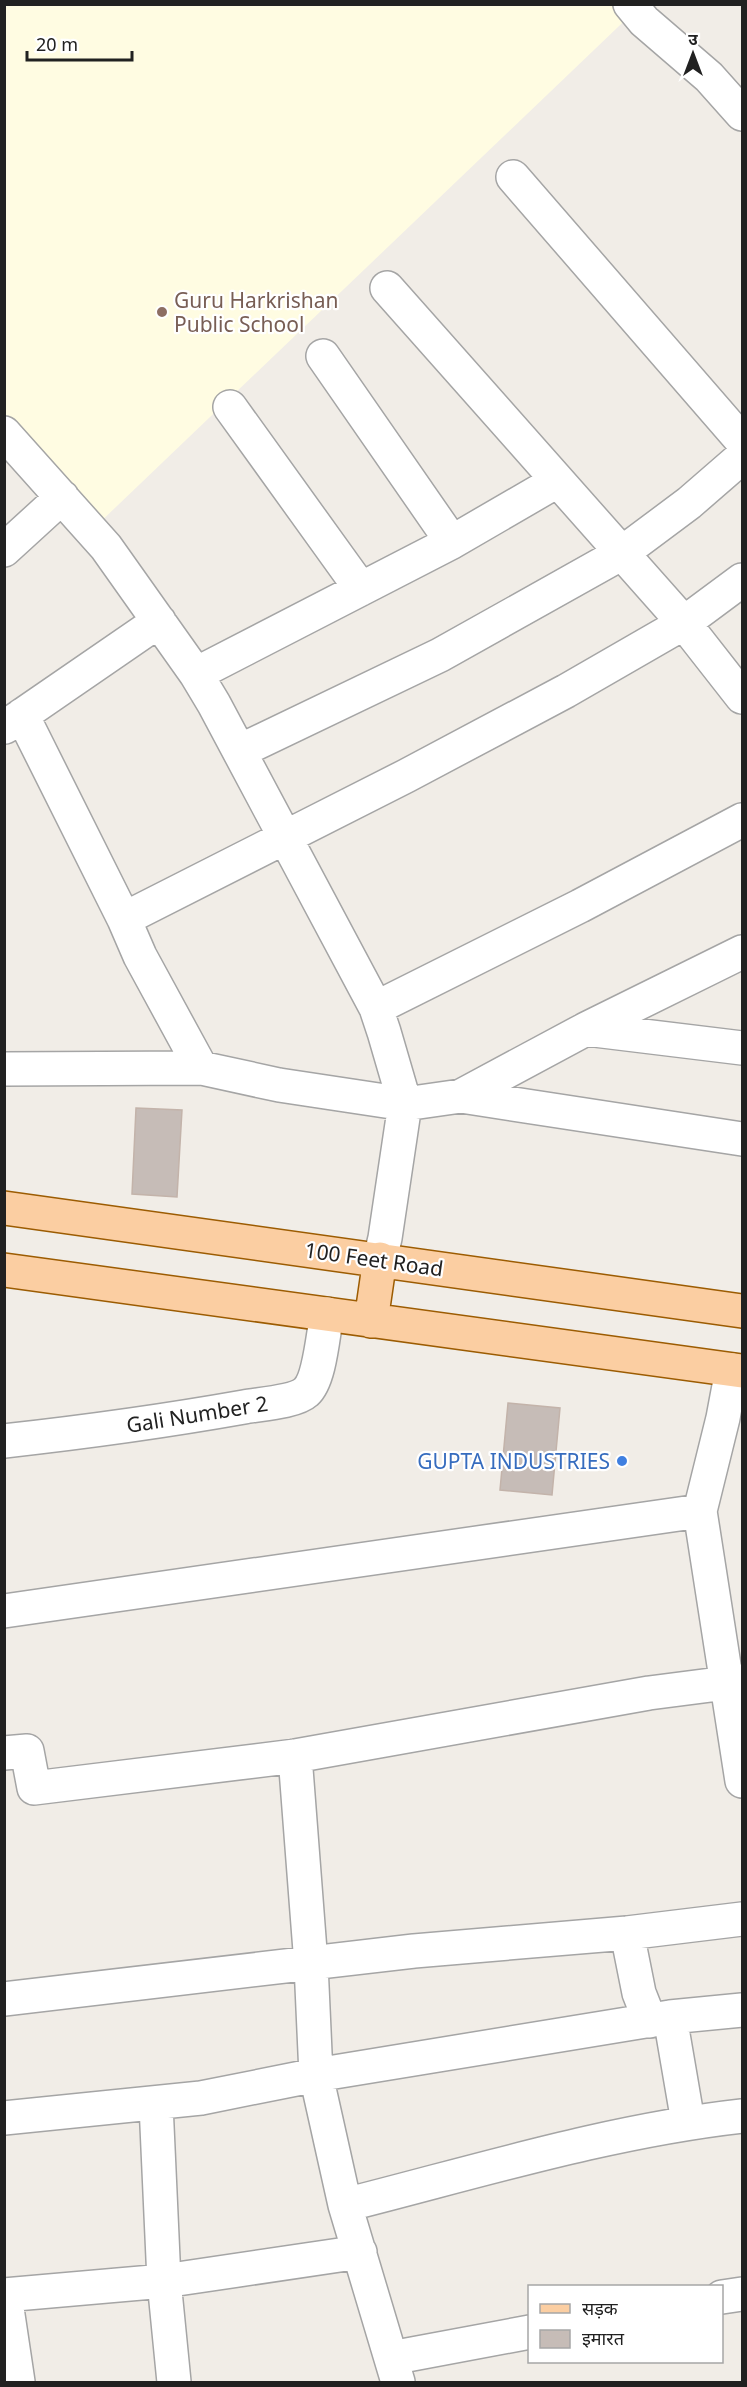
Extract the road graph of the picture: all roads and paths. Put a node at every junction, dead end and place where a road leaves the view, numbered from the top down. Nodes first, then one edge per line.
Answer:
1 (630, 4) edge
2 (742, 114) edge
3 (513, 177) dead end
4 (387, 288) dead end
5 (323, 356) dead end
6 (231, 407) dead end
7 (4, 433) edge
8 (742, 441) edge
9 (742, 457) edge
10 (557, 481) junction
11 (62, 497) junction
12 (452, 542) junction
13 (4, 550) edge
14 (622, 553) junction
15 (742, 579) edge
16 (361, 589) junction
17 (159, 621) junction
18 (684, 623) junction
19 (196, 674) junction
20 (742, 697) edge
21 (13, 721) edge
22 (240, 751) junction
23 (742, 820) edge
24 (285, 837) junction
25 (124, 919) junction
26 (742, 952) edge
27 (376, 1008) junction
28 (586, 1029) junction
29 (742, 1048) edge
30 (201, 1068) junction
31 (4, 1069) edge
32 (461, 1096) junction
33 (405, 1104) junction
34 (742, 1139) edge
35 (4, 1208) edge
36 (380, 1259) junction
37 (4, 1270) edge
38 (742, 1311) edge
39 (327, 1314) junction
40 (371, 1321) junction
41 (737, 1370) edge
42 (4, 1441) edge
43 (700, 1511) junction
44 (4, 1611) edge
45 (735, 1682) edge
46 (4, 1753) edge
47 (295, 1756) junction
48 (742, 1781) edge
49 (742, 1919) edge
50 (627, 1933) junction
51 (311, 1964) junction
52 (4, 1999) edge
53 (742, 2010) edge
54 (660, 2019) junction
55 (316, 2075) junction
56 (156, 2104) junction
57 (742, 2116) edge
58 (4, 2118) edge
59 (688, 2122) junction
60 (345, 2205) junction
61 (360, 2252) junction
62 (164, 2281) junction
63 (742, 2294) edge
64 (5, 2295) edge
65 (723, 2297) edge
66 (528, 2333) edge
67 (394, 2370) edge
68 (18, 2382) edge
69 (174, 2382) edge

1 - 2 street
3 - 8 street
4 - 10 street
5 - 12 street
6 - 16 street
7 - 11 street
9 - 14 street
10 - 12 street
10 - 14 street
11 - 13 street
11 - 17 street
12 - 16 street
14 - 18 street
14 - 22 street
15 - 18 street
16 - 19 street
17 - 19 street
17 - 21 street
18 - 20 street
18 - 24 street
19 - 22 street
21 - 25 street
22 - 24 street
23 - 27 street
24 - 25 street
24 - 27 street
25 - 30 street
26 - 28 street
27 - 33 street
28 - 29 street
28 - 32 street
30 - 31 street
30 - 33 street
32 - 33 street
32 - 34 street
33 - 36 street
35 - 36 main road, 100 Feet Road
36 - 38 main road, 100 Feet Road
36 - 40 main road
37 - 39 main road
39 - 40 main road
39 - 42 street, Gali Number 2
40 - 41 main road
41 - 43 street
43 - 44 street
43 - 45 street
45 - 47 street
45 - 48 street
46 - 47 street
47 - 51 street
49 - 50 street
50 - 51 street
50 - 54 street
51 - 52 street
51 - 55 street
53 - 54 street
54 - 55 street
54 - 59 street
55 - 56 street
55 - 60 street
56 - 58 street
56 - 62 street
57 - 59 street
59 - 60 street
60 - 61 street
61 - 62 street
61 - 67 street
62 - 64 street
62 - 69 street
63 - 65 street
64 - 68 street
66 - 67 street

